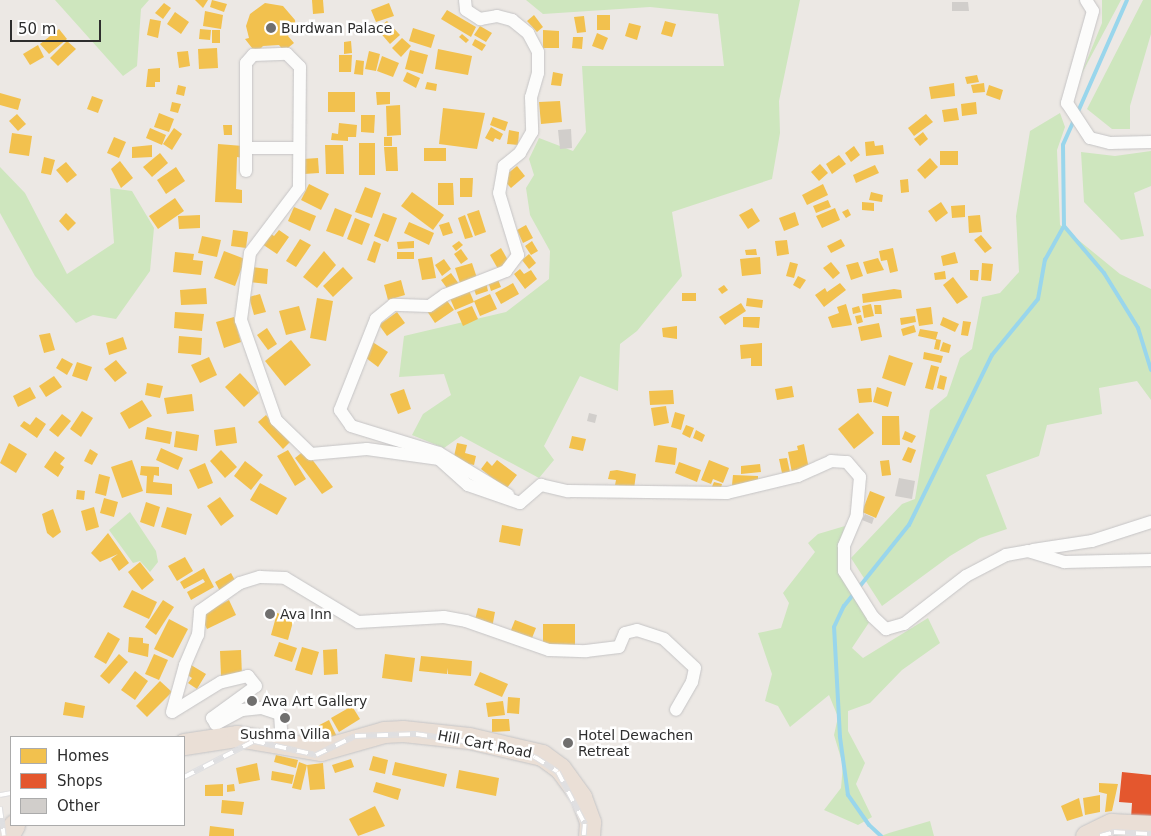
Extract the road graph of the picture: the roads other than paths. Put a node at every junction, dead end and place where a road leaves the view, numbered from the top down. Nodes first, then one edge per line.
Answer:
1 (465, 0) edge
2 (1086, 0) edge
3 (1151, 142) edge
4 (246, 148) junction
5 (299, 148) junction
6 (246, 171) dead end
7 (520, 503) junction
8 (1151, 522) edge
9 (1028, 551) junction
10 (1151, 560) edge
11 (676, 710) dead end
12 (282, 743) junction
13 (185, 744) edge
14 (1151, 826) edge
15 (589, 836) edge
16 (1086, 836) edge

1 - 7 street
2 - 3 street
4 - 5 street
4 - 5 street
4 - 6 street
5 - 7 street
7 - 9 street
8 - 9 street
9 - 10 street
11 - 12 street
12 - 13 highway, Hill Cart Road
12 - 15 highway, Hill Cart Road
14 - 16 highway

